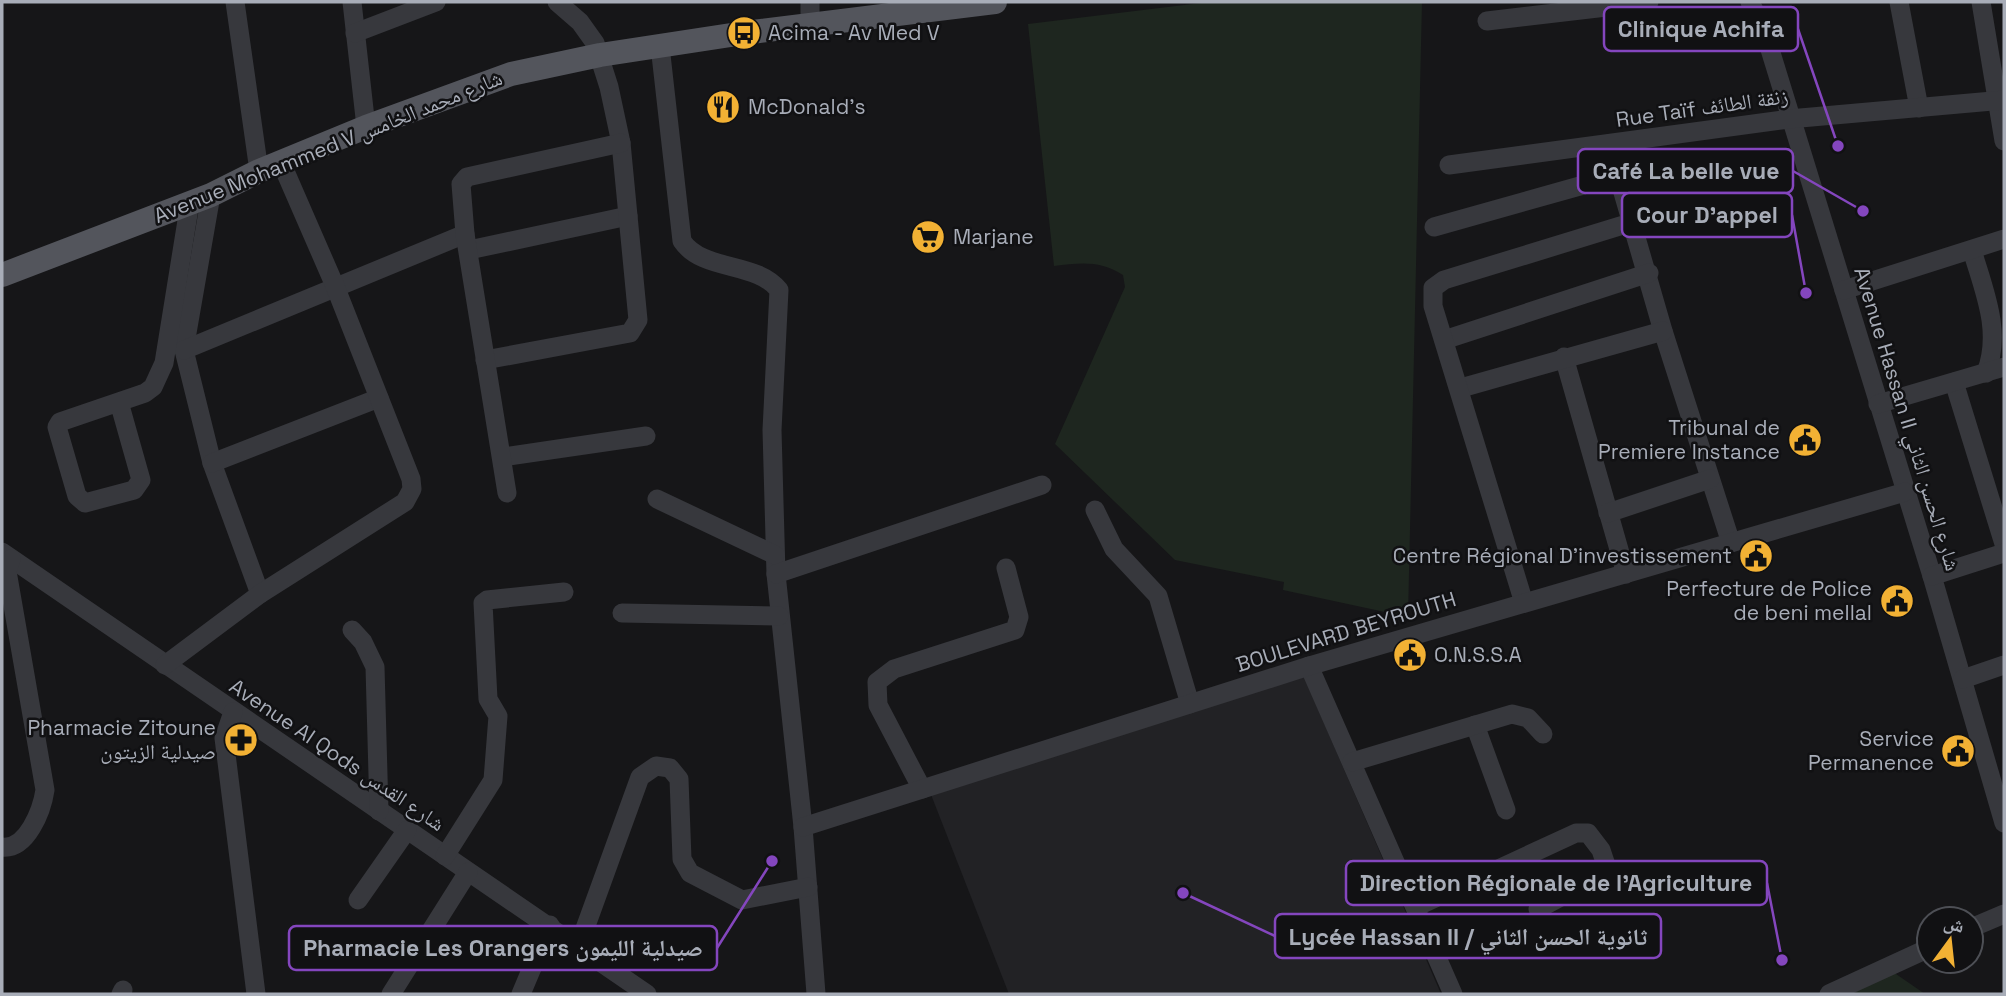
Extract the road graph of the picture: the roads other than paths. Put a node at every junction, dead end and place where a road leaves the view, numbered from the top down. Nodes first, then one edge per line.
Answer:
1 (235, 2) edge
2 (352, 2) edge
3 (436, 2) edge
4 (557, 2) edge
5 (995, 2) edge
6 (1648, 2) edge
7 (1750, 2) edge
8 (1761, 2) edge
9 (1899, 2) edge
10 (1981, 2) edge
11 (810, 14) edge
12 (1487, 21) dead end
13 (1763, 30) junction
14 (355, 33) junction
15 (660, 46) junction
16 (600, 55) junction
17 (2000, 100) edge
18 (1919, 108) junction
19 (1789, 119) junction
20 (366, 127) junction
21 (2004, 141) edge
22 (621, 143) junction
23 (1609, 144) junction
24 (1449, 165) dead end
25 (270, 166) junction
26 (1619, 175) junction
27 (200, 198) junction
28 (628, 216) junction
29 (1633, 222) junction
30 (1433, 227) dead end
31 (2004, 239) edge
32 (467, 242) junction
33 (1972, 250) junction
34 (1649, 273) junction
35 (2, 275) edge
36 (335, 286) junction
37 (1844, 290) junction
38 (1663, 331) junction
39 (1444, 340) junction
40 (184, 350) junction
41 (1564, 358) junction
42 (485, 360) junction
43 (1995, 370) edge
44 (1954, 382) junction
45 (1461, 388) junction
46 (379, 398) junction
47 (118, 402) junction
48 (1878, 404) junction
49 (646, 436) dead end
50 (503, 457) junction
51 (212, 463) junction
52 (1710, 479) junction
53 (1042, 485) dead end
54 (1905, 492) junction
55 (507, 493) dead end
56 (657, 499) dead end
57 (1096, 510) dead end
58 (1608, 513) junction
59 (1731, 543) junction
60 (2004, 544) edge
61 (2004, 553) edge
62 (6, 556) edge
63 (775, 564) junction
64 (1006, 568) dead end
65 (1626, 573) junction
66 (1932, 576) junction
67 (564, 592) dead end
68 (260, 594) junction
69 (1524, 603) junction
70 (622, 613) dead end
71 (779, 616) junction
72 (8, 625) edge
73 (352, 631) dead end
74 (2004, 665) edge
75 (165, 666) junction
76 (1309, 666) junction
77 (1963, 678) junction
78 (1190, 704) junction
79 (233, 712) junction
80 (1475, 725) junction
81 (1543, 734) dead end
82 (1352, 762) junction
83 (922, 789) junction
84 (1506, 810) dead end
85 (379, 811) junction
86 (2004, 823) edge
87 (803, 827) junction
88 (407, 830) junction
89 (2, 847) edge
90 (445, 856) junction
91 (468, 872) junction
92 (808, 887) junction
93 (358, 900) dead end
94 (1416, 907) junction
95 (1538, 909) dead end
96 (2002, 913) edge
97 (1985, 921) edge
98 (550, 925) junction
99 (579, 945) junction
100 (1915, 954) edge
101 (256, 994) edge
102 (391, 994) edge
103 (521, 994) edge
104 (646, 994) edge
105 (816, 994) edge
106 (1452, 994) edge
107 (1829, 994) edge

1 - 25 street
2 - 14 street
3 - 14 street
4 - 16 street
5 - 11 main road, Avenue Mohammed V شارع محمد الخامس
6 - 12 street
7 - 13 street, Avenue Hassan II شارع الحسن الثاني
8 - 13 street, Avenue Hassan II شارع الحسن الثاني
9 - 18 street
10 - 17 street
11 - 15 main road, Avenue Mohammed V شارع محمد الخامس
13 - 19 street, Avenue Hassan II شارع الحسن الثاني
14 - 20 street
15 - 16 main road, Avenue Mohammed V شارع محمد الخامس
15 - 63 street
16 - 20 main road, Avenue Mohammed V شارع محمد الخامس
16 - 22 street
17 - 18 street, Rue Taïf زنقة الطائف
17 - 21 street
18 - 19 street, Rue Taïf زنقة الطائف
19 - 23 street, Rue Taïf زنقة الطائف
19 - 37 street, Avenue Hassan II شارع الحسن الثاني
20 - 25 main road, Avenue Mohammed V شارع محمد الخامس
22 - 28 street
22 - 32 street
23 - 24 street, Rue Taïf زنقة الطائف
23 - 26 street
25 - 27 main road, Avenue Mohammed V شارع محمد الخامس
25 - 36 street
26 - 29 street
26 - 30 street
27 - 35 main road, Avenue Mohammed V شارع محمد الخامس
27 - 40 street
27 - 47 street
28 - 32 street
28 - 42 street
29 - 34 street
29 - 39 street
31 - 33 street
32 - 36 street
32 - 42 street
33 - 37 street
33 - 43 street
34 - 38 street
34 - 39 street
36 - 40 street
36 - 46 street
37 - 48 street, Avenue Hassan II شارع الحسن الثاني
38 - 41 street
38 - 52 street
39 - 45 street
40 - 51 street
41 - 45 street
41 - 58 street
42 - 50 street
43 - 44 street
44 - 48 street
44 - 60 street
45 - 69 street
46 - 51 street
46 - 68 street
47 - 47 street
48 - 54 street, Avenue Hassan II شارع الحسن الثاني
49 - 50 street
50 - 55 street
51 - 68 street
52 - 58 street
52 - 59 street
53 - 63 street
54 - 59 street, BOULEVARD BEYROUTH
54 - 66 street, Avenue Hassan II شارع الحسن الثاني
56 - 63 street
57 - 78 street
58 - 65 street
59 - 65 street, BOULEVARD BEYROUTH
61 - 66 street
62 - 72 street
62 - 75 street, Avenue Al Qods شارع القدس
63 - 71 street
64 - 83 street
65 - 69 street, BOULEVARD BEYROUTH
66 - 77 street, Avenue Hassan II شارع الحسن الثاني
67 - 90 street
68 - 75 street
69 - 76 street, BOULEVARD BEYROUTH
70 - 71 street
71 - 87 street
72 - 89 street
73 - 85 street
74 - 77 street
75 - 79 street, Avenue Al Qods شارع القدس
76 - 78 street, BOULEVARD BEYROUTH
76 - 82 street
77 - 86 street, Avenue Hassan II شارع الحسن الثاني
78 - 83 street, BOULEVARD BEYROUTH
79 - 85 street, Avenue Al Qods شارع القدس
79 - 101 street
80 - 81 street
80 - 82 street
80 - 84 street
82 - 94 street
83 - 87 street, BOULEVARD BEYROUTH
85 - 88 street, Avenue Al Qods شارع القدس
87 - 92 street
88 - 90 street, Avenue Al Qods شارع القدس
88 - 93 street
90 - 91 street, Avenue Al Qods شارع القدس
91 - 98 street, Avenue Al Qods شارع القدس
91 - 102 street
92 - 99 street
92 - 105 street
94 - 95 street
94 - 106 street
96 - 97 street
98 - 99 street, Avenue Al Qods شارع القدس
98 - 103 street
99 - 104 street, Avenue Al Qods شارع القدس
100 - 107 street

